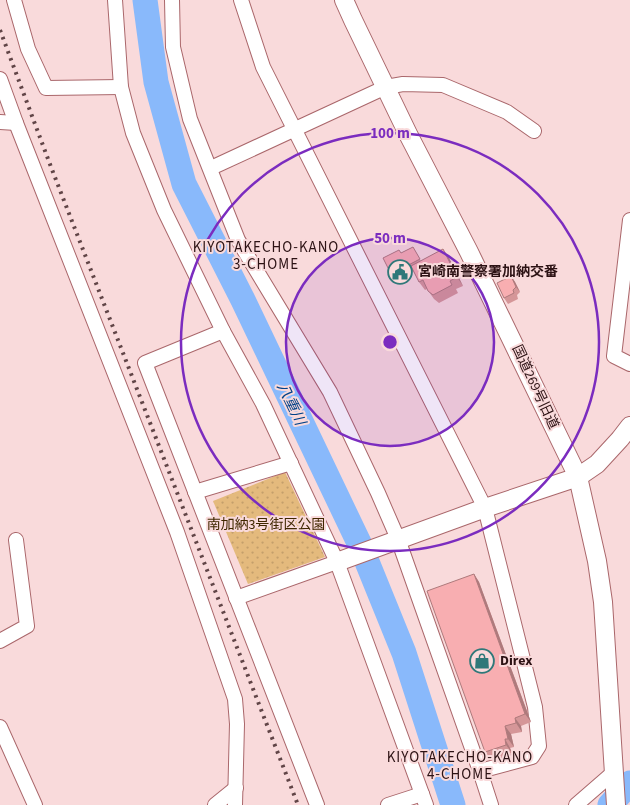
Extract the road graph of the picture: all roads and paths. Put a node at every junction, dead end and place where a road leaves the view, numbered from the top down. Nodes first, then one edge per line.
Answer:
1 (14, 0) edge
2 (115, 0) edge
3 (172, 0) edge
4 (241, 0) edge
5 (344, 0) edge
6 (0, 79) edge
7 (121, 87) junction
8 (386, 87) junction
9 (0, 122) edge
10 (16, 123) junction
11 (293, 129) junction
12 (534, 131) dead end
13 (211, 168) junction
14 (630, 220) edge
15 (223, 331) junction
16 (630, 364) edge
17 (630, 426) edge
18 (291, 463) junction
19 (578, 477) junction
20 (195, 492) junction
21 (485, 508) junction
22 (16, 540) dead end
23 (394, 541) junction
24 (339, 561) junction
25 (236, 598) junction
26 (0, 641) edge
27 (0, 727) edge
28 (3, 743) edge
29 (480, 771) junction
30 (614, 778) junction
31 (236, 788) junction
32 (424, 799) edge
33 (35, 805) edge
34 (215, 805) edge
35 (235, 805) edge
36 (317, 805) edge
37 (388, 805) edge
38 (491, 805) edge
39 (576, 805) edge
40 (616, 805) edge

1 - 7 street
2 - 7 street
3 - 13 street
4 - 11 street
5 - 8 street, 国道269号旧道
6 - 10 street
7 - 15 street
8 - 11 street
8 - 12 street
8 - 19 street, 国道269号旧道
9 - 10 street
10 - 31 street
11 - 13 street
11 - 21 street
13 - 23 street
14 - 16 street
15 - 18 street
15 - 20 street
17 - 19 street
18 - 20 street
18 - 24 street
19 - 21 street
19 - 30 street, 国道269号旧道
20 - 25 street
21 - 23 street
21 - 29 street
22 - 26 street
23 - 24 street
23 - 29 street
24 - 25 street
24 - 32 street
25 - 36 street
27 - 28 street
28 - 33 street
29 - 38 street
30 - 39 street
30 - 40 street, 国道269号旧道
31 - 34 street
31 - 35 street
32 - 37 street

